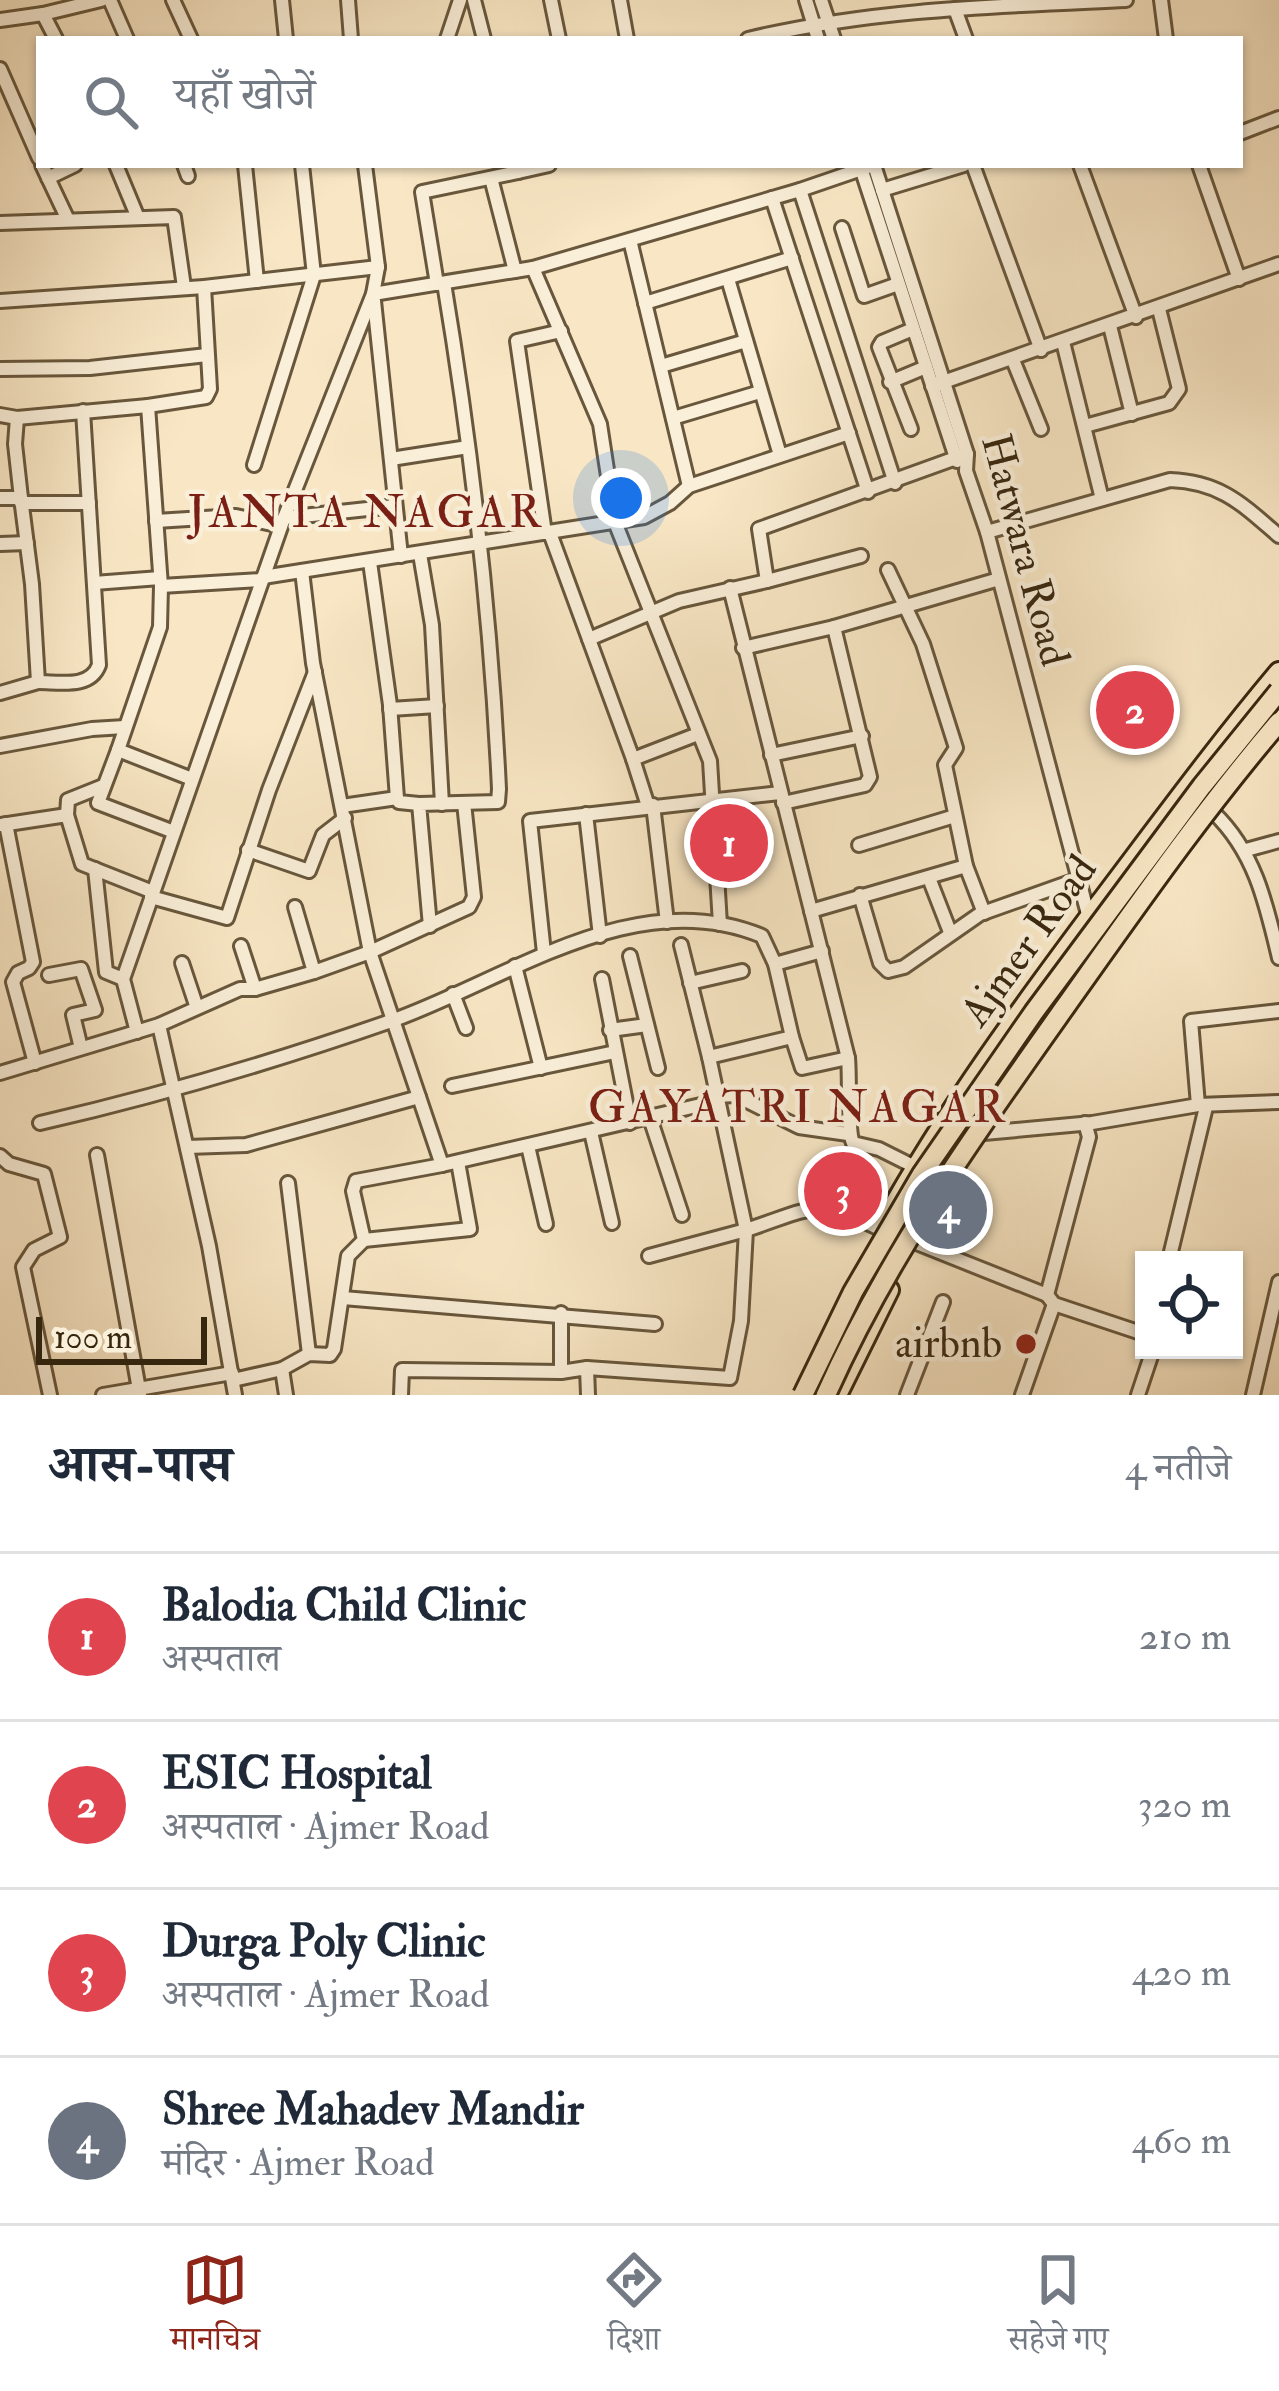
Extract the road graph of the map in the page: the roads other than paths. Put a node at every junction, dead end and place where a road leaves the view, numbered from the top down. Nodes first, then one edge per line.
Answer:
1 (101, 0) edge
2 (110, 0) edge
3 (173, 0) edge
4 (282, 0) edge
5 (348, 0) edge
6 (460, 0) edge
7 (474, 0) edge
8 (551, 0) edge
9 (620, 0) edge
10 (806, 0) edge
11 (821, 0) edge
12 (1124, 0) edge
13 (1162, 0) edge
14 (1073, 1) edge
15 (922, 5) edge
16 (965, 5) edge
17 (43, 14) junction
18 (0, 20) edge
19 (821, 22) junction
20 (54, 36) edge
21 (126, 36) edge
22 (190, 36) edge
23 (286, 36) edge
24 (351, 36) edge
25 (448, 36) edge
26 (483, 36) edge
27 (558, 36) edge
28 (626, 36) edge
29 (761, 36) edge
30 (819, 36) edge
31 (832, 36) edge
32 (966, 36) edge
33 (1166, 36) edge
34 (0, 69) edge
35 (4, 88) edge
36 (1279, 118) edge
37 (1243, 132) edge
38 (36, 153) edge
39 (43, 168) edge
40 (117, 168) edge
41 (245, 168) edge
42 (302, 168) edge
43 (365, 168) edge
44 (517, 168) edge
45 (861, 168) edge
46 (868, 168) edge
47 (868, 168) edge
48 (954, 168) edge
49 (974, 168) edge
50 (1081, 168) edge
51 (1200, 168) edge
52 (491, 178) junction
53 (800, 190) junction
54 (882, 190) junction
55 (772, 198) junction
56 (138, 218) junction
57 (68, 220) junction
58 (0, 223) edge
59 (842, 228) dead end
60 (630, 240) junction
61 (792, 258) junction
62 (1279, 264) edge
63 (378, 267) junction
64 (533, 268) junction
65 (514, 271) junction
66 (314, 275) junction
67 (728, 279) junction
68 (1239, 279) junction
69 (257, 281) junction
70 (440, 284) junction
71 (898, 284) junction
72 (184, 287) junction
73 (204, 287) junction
74 (373, 294) junction
75 (0, 301) edge
76 (645, 302) junction
77 (1159, 309) junction
78 (1136, 317) junction
79 (1110, 326) junction
80 (913, 329) junction
81 (561, 331) junction
82 (746, 341) junction
83 (1063, 342) junction
84 (1041, 350) junction
85 (207, 356) junction
86 (1013, 360) junction
87 (661, 366) junction
88 (926, 367) junction
89 (0, 369) edge
90 (890, 382) junction
91 (938, 384) junction
92 (760, 392) junction
93 (148, 406) junction
94 (83, 412) junction
95 (1132, 414) junction
96 (0, 415) edge
97 (17, 418) junction
98 (673, 418) junction
99 (1085, 426) junction
100 (910, 429) dead end
101 (1041, 429) dead end
102 (848, 433) junction
103 (468, 447) junction
104 (779, 455) junction
105 (961, 456) junction
106 (391, 459) junction
107 (254, 465) dead end
108 (895, 483) junction
109 (689, 486) junction
110 (868, 492) junction
111 (0, 498) edge
112 (1102, 499) junction
113 (21, 500) junction
114 (89, 503) junction
115 (395, 506) junction
116 (156, 521) junction
117 (282, 522) junction
118 (615, 522) junction
119 (987, 532) junction
120 (547, 533) junction
121 (1279, 536) edge
122 (27, 543) junction
123 (0, 544) edge
124 (480, 544) junction
125 (421, 554) junction
126 (401, 556) junction
127 (861, 556) dead end
128 (370, 562) junction
129 (888, 570) dead end
130 (302, 571) junction
131 (263, 578) junction
132 (998, 579) junction
133 (767, 581) junction
134 (161, 582) junction
135 (94, 583) junction
136 (730, 588) junction
137 (907, 606) junction
138 (652, 614) junction
139 (834, 627) junction
140 (589, 639) junction
141 (742, 648) junction
142 (315, 672) junction
143 (1279, 672) edge
144 (38, 682) junction
145 (1279, 691) edge
146 (0, 694) edge
147 (437, 706) junction
148 (390, 710) junction
149 (1279, 722) edge
150 (125, 727) junction
151 (1279, 731) edge
152 (698, 734) junction
153 (862, 736) junction
154 (0, 746) edge
155 (118, 750) junction
156 (771, 755) junction
157 (633, 759) junction
158 (192, 779) junction
159 (103, 786) junction
160 (397, 798) junction
161 (782, 798) junction
162 (711, 800) junction
163 (464, 803) junction
164 (419, 804) junction
165 (442, 804) junction
166 (651, 806) junction
167 (343, 810) junction
168 (1214, 812) junction
169 (67, 814) junction
170 (586, 814) junction
171 (955, 816) junction
172 (2, 824) edge
173 (174, 832) junction
174 (1279, 841) edge
175 (859, 845) dead end
176 (248, 850) junction
177 (1246, 850) junction
178 (966, 866) junction
179 (95, 869) junction
180 (929, 878) junction
181 (1078, 879) junction
182 (152, 894) junction
183 (860, 895) junction
184 (295, 907) dead end
185 (811, 911) junction
186 (984, 913) junction
187 (1089, 918) junction
188 (667, 922) junction
189 (720, 924) junction
190 (430, 926) junction
191 (950, 932) junction
192 (600, 936) junction
193 (681, 945) dead end
194 (241, 946) dead end
195 (1115, 947) junction
196 (821, 951) junction
197 (370, 952) junction
198 (544, 953) junction
199 (630, 956) dead end
200 (1279, 958) edge
201 (182, 963) dead end
202 (775, 964) junction
203 (515, 966) junction
204 (742, 971) dead end
205 (314, 972) junction
206 (49, 975) dead end
207 (124, 979) junction
208 (602, 980) dead end
209 (690, 983) junction
210 (256, 989) junction
211 (453, 994) junction
212 (196, 1005) junction
213 (1279, 1011) edge
214 (394, 1020) junction
215 (159, 1025) junction
216 (647, 1025) junction
217 (466, 1028) dead end
218 (610, 1030) junction
219 (137, 1032) junction
220 (792, 1037) junction
221 (81, 1048) junction
222 (614, 1052) junction
223 (709, 1058) junction
224 (848, 1058) junction
225 (35, 1063) junction
226 (541, 1068) junction
227 (658, 1068) dead end
228 (0, 1073) edge
229 (452, 1086) dead end
230 (174, 1089) junction
231 (419, 1096) junction
232 (718, 1099) junction
233 (1279, 1102) edge
234 (1202, 1106) junction
235 (650, 1118) junction
236 (40, 1123) dead end
237 (630, 1123) junction
238 (1085, 1123) junction
239 (591, 1132) junction
240 (984, 1133) junction
241 (848, 1134) junction
242 (528, 1146) junction
243 (187, 1148) junction
244 (97, 1155) dead end
245 (0, 1156) edge
246 (458, 1162) junction
247 (442, 1166) junction
248 (915, 1167) junction
249 (288, 1183) dead end
250 (682, 1216) dead end
251 (546, 1223) dead end
252 (612, 1223) dead end
253 (880, 1228) junction
254 (746, 1230) junction
255 (364, 1240) junction
256 (914, 1242) junction
257 (1170, 1251) edge
258 (649, 1256) dead end
259 (1279, 1282) edge
260 (343, 1298) junction
261 (1050, 1299) junction
262 (943, 1302) dead end
263 (561, 1313) junction
264 (656, 1324) dead end
265 (1273, 1329) edge
266 (1135, 1331) edge
267 (309, 1354) junction
268 (1150, 1359) edge
269 (587, 1368) junction
270 (282, 1369) junction
271 (561, 1372) junction
272 (233, 1383) edge
273 (727, 1388) edge
274 (140, 1392) edge
275 (50, 1395) edge
276 (103, 1395) edge
277 (286, 1395) edge
278 (401, 1395) edge
279 (588, 1395) edge
280 (793, 1395) edge
281 (803, 1395) edge
282 (826, 1395) edge
283 (837, 1395) edge
284 (907, 1395) edge
285 (1022, 1395) edge
286 (1138, 1395) edge
287 (1253, 1395) edge

1 - 17 street
2 - 21 street
3 - 22 street
4 - 23 street
5 - 24 street
6 - 25 street
7 - 26 street
8 - 27 street
9 - 28 street
10 - 19 street
11 - 19 street
12 - 14 street
13 - 33 street
14 - 16 street
15 - 16 street
15 - 19 street
16 - 32 street
17 - 18 street
17 - 20 street
19 - 29 street
19 - 30 street
19 - 31 street
34 - 35 street
35 - 38 street
36 - 37 street
39 - 57 street
40 - 56 street
41 - 69 street
42 - 66 street
43 - 63 street
44 - 52 street
45 - 53 street
46 - 54 street, Hatwara Road
47 - 71 street
48 - 54 street
49 - 84 street
50 - 78 street
51 - 68 street
52 - 65 street
52 - 70 street
53 - 55 street
53 - 108 street
54 - 91 street, Hatwara Road
55 - 60 street
55 - 61 street
56 - 57 street
56 - 72 street
57 - 58 street
59 - 71 street
60 - 64 street
60 - 76 street
61 - 67 street
61 - 102 street
62 - 68 street
63 - 66 street
63 - 74 street
64 - 65 street
64 - 81 street
65 - 70 street
66 - 69 street
66 - 107 street
67 - 76 street
67 - 82 street
68 - 77 street
69 - 73 street
70 - 74 street
70 - 103 street
71 - 80 street
72 - 73 street
72 - 75 street
73 - 85 street
74 - 106 street
74 - 117 street
76 - 87 street
77 - 78 street
77 - 95 street
78 - 79 street
79 - 83 street
79 - 95 street
80 - 88 street
80 - 90 street
81 - 118 street
81 - 120 street
82 - 87 street
82 - 92 street
83 - 84 street
83 - 99 street
84 - 86 street
85 - 89 street
85 - 93 street
86 - 91 street
86 - 101 street
87 - 98 street
88 - 90 street
88 - 91 street
90 - 100 street
91 - 105 street, Hatwara Road
92 - 98 street
92 - 104 street
93 - 94 street
93 - 116 street
94 - 97 street
94 - 114 street
95 - 99 street
96 - 97 street
97 - 113 street
98 - 109 street
99 - 112 street
102 - 104 street
102 - 110 street
103 - 106 street
103 - 124 street
104 - 109 street
105 - 108 street
105 - 119 street, Hatwara Road
106 - 115 street
108 - 110 street
109 - 118 street
110 - 133 street
111 - 113 street
112 - 119 street
112 - 121 street
113 - 114 street
113 - 122 street
114 - 135 street
115 - 117 street
115 - 126 street
116 - 117 street
116 - 134 street
117 - 131 street
118 - 120 street
118 - 138 street
119 - 132 street, Hatwara Road
120 - 124 street
120 - 140 street
122 - 123 street
122 - 144 street
124 - 125 street
124 - 163 street
125 - 126 street
125 - 147 street
126 - 128 street
127 - 133 street
128 - 130 street
128 - 148 street
129 - 137 street
130 - 131 street
130 - 142 street
131 - 134 street
131 - 158 street
132 - 137 street
132 - 181 street, Hatwara Road
133 - 136 street
134 - 135 street
134 - 150 street
135 - 144 street
136 - 138 street
136 - 141 street
137 - 139 street
137 - 171 street
138 - 140 street
138 - 152 street
139 - 141 street
139 - 153 street
140 - 157 street
141 - 156 street
142 - 167 street
142 - 176 street
143 - 187 highway, Ajmer Road
144 - 146 street
145 - 281 highway, bridge
147 - 148 street
147 - 165 street
148 - 160 street
149 - 282 highway, bridge
150 - 154 street
150 - 155 street
151 - 168 highway, Ajmer Road
152 - 157 street
152 - 162 street
153 - 156 street
153 - 161 street
155 - 158 street
155 - 159 street
156 - 161 street
157 - 166 street
158 - 173 street
159 - 169 street
159 - 173 street
160 - 164 street
160 - 167 street
161 - 162 street
161 - 185 street
162 - 166 street
162 - 189 street
163 - 165 street
163 - 190 street
164 - 165 street
164 - 190 street
166 - 170 street
166 - 188 street
167 - 176 street
167 - 197 street
168 - 177 street
168 - 195 highway, Ajmer Road
169 - 172 street
169 - 179 street
170 - 192 street
170 - 198 street
171 - 175 street
171 - 178 street
172 - 225 street
173 - 182 street
174 - 177 street
176 - 182 street
177 - 200 street
178 - 180 street
178 - 186 street
179 - 182 street
179 - 207 street
180 - 183 street
180 - 191 street
181 - 186 street
181 - 187 street, Hatwara Road
182 - 207 street
183 - 185 street
183 - 191 street
184 - 205 street
185 - 196 street
186 - 191 street
187 - 195 street, Hatwara Road
187 - 248 highway, Ajmer Road
188 - 189 street
188 - 192 street
189 - 202 street
190 - 197 street
192 - 198 street
193 - 209 street
194 - 210 street
195 - 240 highway, Ajmer Road
196 - 202 street
196 - 224 street
197 - 205 street
197 - 214 street
198 - 203 street
199 - 216 street
201 - 212 street
202 - 220 street
203 - 211 street
203 - 226 street
204 - 209 street
205 - 210 street
206 - 221 street
207 - 219 street
208 - 218 street
209 - 223 street
210 - 212 street
211 - 214 street
211 - 217 street
212 - 215 street
213 - 234 street
214 - 230 street
214 - 231 street
215 - 219 street
215 - 230 street
216 - 218 street
216 - 227 street
218 - 222 street
219 - 221 street
220 - 223 street
220 - 224 street
221 - 225 street
222 - 226 street
222 - 237 street
223 - 232 street
224 - 241 street
225 - 228 street
226 - 229 street
230 - 236 street
230 - 243 street
231 - 243 street
231 - 247 street
232 - 235 street
232 - 241 street
232 - 254 street
233 - 234 street
234 - 238 street
234 - 257 street
235 - 237 street
235 - 250 street
237 - 239 street
238 - 240 street
238 - 261 street
239 - 242 street
239 - 252 street
240 - 256 highway, Ajmer Road
241 - 248 street
242 - 246 street
242 - 251 street
243 - 272 street
244 - 274 street
245 - 275 street
246 - 247 street
246 - 255 street
247 - 255 street
248 - 253 highway, Ajmer Road
249 - 267 street
253 - 254 street
253 - 280 highway, Ajmer Road
254 - 258 street
254 - 273 street
255 - 260 street
256 - 261 street
256 - 283 highway, Ajmer Road
259 - 265 street
260 - 263 street
260 - 267 street
261 - 266 street
261 - 285 street
262 - 284 street
263 - 264 street
263 - 271 street
265 - 287 street
267 - 270 street
268 - 286 street
269 - 271 street
269 - 273 street
269 - 279 street
270 - 272 street
270 - 277 street
271 - 278 street
272 - 274 street
274 - 276 street

